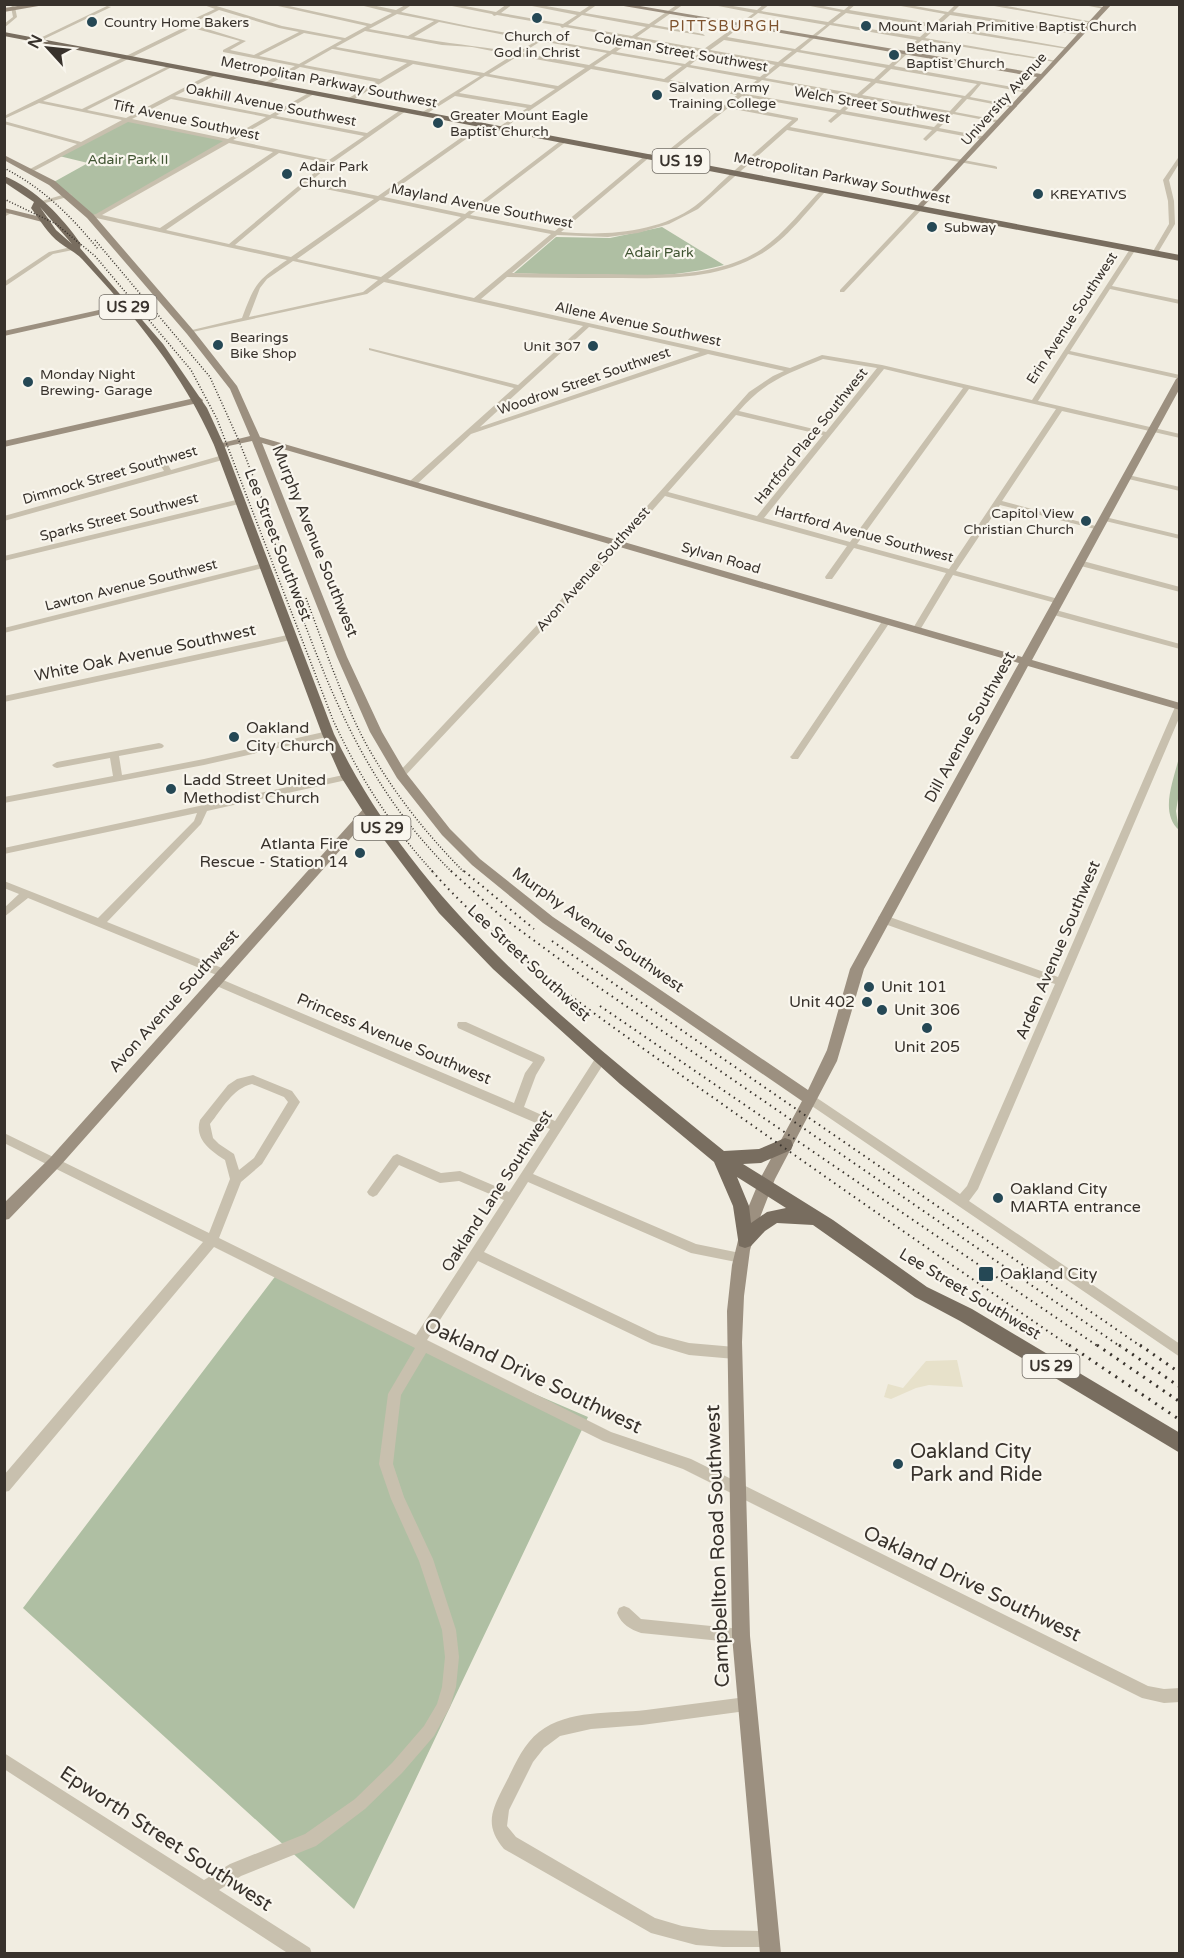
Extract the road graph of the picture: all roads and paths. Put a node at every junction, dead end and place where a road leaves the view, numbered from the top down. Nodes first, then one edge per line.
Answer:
1 (35, 4) edge
2 (48, 4) edge
3 (203, 4) edge
4 (271, 4) edge
5 (358, 4) edge
6 (411, 4) edge
7 (444, 4) edge
8 (500, 4) edge
9 (524, 4) edge
10 (596, 4) edge
11 (615, 4) edge
12 (682, 4) edge
13 (710, 4) edge
14 (768, 4) edge
15 (802, 4) edge
16 (854, 4) edge
17 (892, 4) edge
18 (959, 4) edge
19 (985, 4) edge
20 (1081, 4) edge
21 (510, 5) edge
22 (1107, 6) edge
23 (109, 7) dead end
24 (218, 7) edge
25 (14, 8) junction
26 (4, 9) edge
27 (845, 11) junction
28 (398, 12) junction
29 (758, 12) junction
30 (581, 14) junction
31 (669, 14) junction
32 (949, 14) junction
33 (494, 15) junction
34 (440, 20) junction
35 (1092, 21) junction
36 (830, 24) junction
37 (188, 25) junction
38 (740, 25) junction
39 (373, 26) junction
40 (651, 26) junction
41 (935, 26) junction
42 (4, 27) edge
43 (562, 27) junction
44 (365, 30) junction
45 (302, 32) junction
46 (4, 34) edge
47 (1080, 34) junction
48 (703, 35) dead end
49 (409, 38) junction
50 (723, 38) junction
51 (813, 38) junction
52 (632, 39) junction
53 (922, 39) junction
54 (38, 40) junction
55 (347, 40) junction
56 (540, 40) junction
57 (333, 48) junction
58 (1067, 48) junction
59 (705, 51) junction
60 (797, 51) junction
61 (612, 53) junction
62 (906, 53) junction
63 (517, 54) junction
64 (127, 57) junction
65 (254, 57) junction
66 (1055, 61) junction
67 (412, 62) junction
68 (780, 64) junction
69 (686, 65) junction
70 (170, 66) junction
71 (300, 66) junction
72 (590, 67) junction
73 (891, 67) junction
74 (214, 74) junction
75 (484, 75) junction
76 (1041, 76) junction
77 (762, 79) junction
78 (381, 81) junction
79 (665, 81) junction
80 (875, 81) junction
81 (981, 82) junction
82 (266, 84) junction
83 (559, 88) junction
84 (1028, 91) junction
85 (312, 93) junction
86 (455, 94) junction
87 (742, 94) junction
88 (859, 96) junction
89 (967, 97) junction
90 (170, 98) junction
91 (349, 100) junction
92 (37, 101) junction
93 (727, 106) junction
94 (1014, 106) junction
95 (531, 107) junction
96 (404, 110) junction
97 (81, 111) junction
98 (842, 111) junction
99 (951, 112) junction
100 (424, 113) junction
101 (4, 117) edge
102 (270, 117) junction
103 (128, 120) junction
104 (831, 121) dead end
105 (4, 122) edge
106 (1000, 122) junction
107 (484, 124) junction
108 (501, 128) junction
109 (785, 129) junction
110 (936, 129) junction
111 (368, 135) junction
112 (985, 138) junction
113 (926, 139) dead end
114 (566, 140) junction
115 (229, 141) junction
116 (82, 144) junction
117 (278, 151) junction
118 (649, 155) junction
119 (4, 157) edge
120 (1179, 157) edge
121 (662, 158) junction
122 (964, 161) junction
123 (330, 162) junction
124 (995, 168) dead end
125 (32, 170) junction
126 (735, 171) junction
127 (4, 178) edge
128 (306, 183) junction
129 (825, 189) junction
130 (69, 195) junction
131 (379, 198) junction
132 (1171, 201) junction
133 (1179, 201) edge
134 (38, 203) junction
135 (921, 207) junction
136 (6, 212) edge
137 (93, 216) junction
138 (465, 216) junction
139 (46, 221) junction
140 (162, 230) junction
141 (554, 234) junction
142 (231, 246) junction
143 (76, 248) junction
144 (1133, 249) junction
145 (1155, 253) junction
146 (1179, 258) edge
147 (292, 260) junction
148 (505, 275) junction
149 (382, 279) junction
150 (4, 285) edge
151 (1108, 287) junction
152 (842, 291) dead end
153 (476, 300) junction
154 (1179, 302) edge
155 (126, 306) junction
156 (264, 309) dead end
157 (279, 313) junction
158 (245, 320) junction
159 (588, 325) junction
160 (190, 332) junction
161 (4, 334) edge
162 (371, 349) dead end
163 (708, 352) junction
164 (1066, 352) junction
165 (882, 367) junction
166 (790, 370) junction
167 (1179, 378) edge
168 (519, 387) junction
169 (967, 387) junction
170 (1176, 394) edge
171 (199, 400) junction
172 (1033, 403) junction
173 (1060, 409) junction
174 (734, 412) junction
175 (1152, 430) junction
176 (468, 433) junction
177 (827, 434) junction
178 (1179, 436) edge
179 (254, 438) junction
180 (4, 444) edge
181 (221, 451) junction
182 (160, 458) dead end
183 (169, 472) junction
184 (1127, 476) junction
185 (413, 483) junction
186 (1179, 489) edge
187 (663, 493) junction
188 (240, 501) junction
189 (998, 502) junction
190 (1104, 518) junction
191 (4, 519) edge
192 (759, 519) junction
193 (1099, 528) junction
194 (1179, 537) edge
195 (618, 543) junction
196 (853, 545) junction
197 (4, 559) edge
198 (1080, 563) junction
199 (264, 565) junction
200 (951, 572) junction
201 (829, 577) dead end
202 (1179, 590) edge
203 (1056, 607) junction
204 (886, 622) junction
205 (916, 630) junction
206 (4, 631) edge
207 (292, 637) junction
208 (1179, 647) edge
209 (1026, 662) junction
210 (4, 699) edge
211 (1179, 707) edge
212 (328, 734) junction
213 (159, 746) dead end
214 (114, 754) junction
215 (795, 757) dead end
216 (57, 765) dead end
217 (401, 775) junction
218 (348, 777) junction
219 (118, 779) junction
220 (4, 800) edge
221 (203, 808) junction
222 (369, 810) junction
223 (4, 851) edge
224 (4, 884) edge
225 (27, 893) junction
226 (4, 914) edge
227 (883, 919) junction
228 (100, 923) junction
229 (220, 977) junction
230 (1061, 982) junction
231 (462, 1025) dead end
232 (602, 1057) junction
233 (810, 1099) junction
234 (517, 1110) junction
235 (558, 1127) junction
236 (4, 1137) edge
237 (785, 1145) junction
238 (721, 1158) junction
239 (55, 1162) junction
240 (527, 1176) junction
241 (236, 1179) junction
242 (766, 1186) junction
243 (373, 1192) dead end
244 (512, 1198) junction
245 (960, 1202) junction
246 (4, 1214) edge
247 (827, 1225) junction
248 (212, 1239) junction
249 (743, 1249) junction
250 (476, 1254) junction
251 (421, 1343) junction
252 (1179, 1351) edge
253 (735, 1353) junction
254 (1179, 1444) edge
255 (4, 1486) edge
256 (737, 1488) junction
257 (624, 1613) dead end
258 (741, 1635) junction
259 (1179, 1695) edge
260 (746, 1704) junction
261 (4, 1760) edge
262 (204, 1889) junction
263 (770, 1946) edge
264 (304, 1953) edge

1 - 25 main road
2 - 25 main road
3 - 24 street
4 - 39 street
5 - 28 street, Coleman Street Southwest
6 - 28 street
7 - 33 street
8 - 21 street
9 - 30 street
10 - 30 street
11 - 31 main road
12 - 31 street
13 - 29 street
14 - 29 street
15 - 27 street
16 - 27 street
17 - 32 street
18 - 32 street
19 - 35 street
20 - 22 street
21 - 33 street
22 - 35 main road, University Avenue
23 - 54 street
24 - 37 street
24 - 45 street
25 - 26 main road
25 - 42 street
27 - 36 street
27 - 41 street
28 - 34 street, Coleman Street Southwest
28 - 39 street
29 - 36 street
29 - 38 street
30 - 40 street
30 - 43 street
31 - 38 main road
31 - 40 street
32 - 41 street
32 - 47 street
33 - 43 street
34 - 49 street
34 - 56 street, Coleman Street Southwest
35 - 47 main road, University Avenue
36 - 51 street
36 - 53 street
37 - 64 street
37 - 65 street
38 - 50 street
38 - 51 main road
39 - 44 street
40 - 48 street
40 - 52 street
41 - 53 street
41 - 58 street
43 - 52 street
44 - 49 street, Welch Street Southwest
44 - 55 street
45 - 55 street
45 - 65 street
46 - 54 main road, Metropolitan Parkway Southwest / US 19
47 - 58 main road, University Avenue
49 - 63 street, Welch Street Southwest
50 - 59 street
50 - 60 street
51 - 60 street
51 - 62 main road
52 - 59 street
52 - 61 street
53 - 62 street
53 - 66 street
54 - 64 main road, Metropolitan Parkway Southwest / US 19
55 - 57 street
56 - 61 street, Coleman Street Southwest
56 - 63 street
57 - 67 street
57 - 71 street
58 - 66 main road, University Avenue
59 - 68 street
59 - 69 street
60 - 68 street
60 - 73 street
61 - 69 street, Coleman Street Southwest
61 - 72 street
62 - 73 street
62 - 76 main road
63 - 72 street, Welch Street Southwest
63 - 75 street
64 - 70 main road, Metropolitan Parkway Southwest / US 19
64 - 92 street
65 - 71 street
66 - 76 main road, University Avenue
67 - 75 street
67 - 78 street
68 - 77 street
68 - 80 street
69 - 77 street, Coleman Street Southwest
69 - 79 street
70 - 74 main road, Metropolitan Parkway Southwest / US 19
70 - 97 street
71 - 78 street
71 - 82 street
72 - 79 street, Welch Street Southwest
72 - 83 street
73 - 80 street
73 - 81 street
74 - 82 main road, Metropolitan Parkway Southwest / US 19
74 - 90 street
75 - 83 street
75 - 86 street
76 - 84 main road, University Avenue
77 - 87 street
77 - 88 street, Coleman Street Southwest
78 - 91 street
79 - 87 street, Welch Street Southwest
80 - 88 street
80 - 89 street
81 - 84 street
81 - 89 street
82 - 85 main road, Metropolitan Parkway Southwest / US 19
83 - 95 street
84 - 94 main road, University Avenue
85 - 91 main road, Metropolitan Parkway Southwest / US 19
85 - 102 street
86 - 95 street
86 - 100 street
87 - 93 street
87 - 98 street, Welch Street Southwest
88 - 98 street
88 - 99 street, Coleman Street Southwest
89 - 94 street
89 - 99 street
90 - 102 street, Oakhill Avenue Southwest
90 - 103 street
91 - 96 main road, Metropolitan Parkway Southwest / US 19
92 - 97 street, Tift Avenue Southwest
92 - 101 street
93 - 109 street, Mayland Avenue Southwest
93 - 121 street
94 - 106 main road, University Avenue
95 - 108 street
96 - 100 main road, Metropolitan Parkway Southwest / US 19
96 - 111 street
97 - 103 street, Tift Avenue Southwest
98 - 104 street
98 - 110 street, Welch Street Southwest
99 - 106 street, Coleman Street Southwest
99 - 110 street
100 - 107 main road, Metropolitan Parkway Southwest / US 19
102 - 111 street, Oakhill Avenue Southwest
102 - 115 street
103 - 115 street, Tift Avenue Southwest
103 - 116 street
105 - 116 street
106 - 112 main road, University Avenue
107 - 108 main road, Metropolitan Parkway Southwest / US 19
107 - 131 street
108 - 114 main road, Metropolitan Parkway Southwest / US 19
109 - 122 street
109 - 126 street, Mayland Avenue Southwest
110 - 112 street, Welch Street Southwest
110 - 113 street
111 - 123 street
112 - 122 main road, University Avenue
114 - 118 main road, Metropolitan Parkway Southwest / US 19
114 - 138 street
115 - 117 street, Tift Avenue Southwest
115 - 137 street
116 - 125 street
117 - 123 street, Tift Avenue Southwest
117 - 140 street
118 - 121 main road, Metropolitan Parkway Southwest / US 19
118 - 141 street
119 - 125 main road, Murphy Avenue Southwest
120 - 132 street
121 - 126 main road, Metropolitan Parkway Southwest / US 19
122 - 124 street
122 - 135 main road, University Avenue
123 - 128 street
125 - 130 main road, Murphy Avenue Southwest
126 - 129 main road, Metropolitan Parkway Southwest / US 19
126 - 141 street, Mayland Avenue Southwest
127 - 134 main road, US 29
128 - 131 street, Mayland Avenue Southwest
128 - 142 street
129 - 135 main road, Metropolitan Parkway Southwest / US 19
129 - 148 street
130 - 134 street
130 - 137 main road, Murphy Avenue Southwest
131 - 138 street, Mayland Avenue Southwest
131 - 147 street
132 - 133 street
132 - 145 street
134 - 136 main road
134 - 139 main road, US 29
134 - 143 main road, Lee Street Southwest / US 29
135 - 144 main road, Metropolitan Parkway Southwest / US 19
135 - 152 street
136 - 139 main road
137 - 140 street, Allene Avenue Southwest
137 - 160 main road, Murphy Avenue Southwest
138 - 141 street, Mayland Avenue Southwest
138 - 149 street
139 - 143 main road, US 29
140 - 142 street, Allene Avenue Southwest
141 - 148 street
142 - 147 street, Allene Avenue Southwest
143 - 150 street
143 - 155 main road, Lee Street Southwest / US 29
144 - 145 main road, Metropolitan Parkway Southwest / US 19
144 - 151 street, Erin Avenue Southwest
145 - 146 main road, Metropolitan Parkway Southwest / US 19
147 - 149 street, Allene Avenue Southwest
147 - 158 street
148 - 153 street
149 - 153 street, Allene Avenue Southwest
149 - 157 street
151 - 154 street
151 - 164 street, Erin Avenue Southwest
153 - 159 street, Allene Avenue Southwest
155 - 161 main road
155 - 171 main road, Lee Street Southwest / US 29
156 - 157 street
157 - 158 street
158 - 160 street
159 - 163 street, Allene Avenue Southwest
159 - 168 street
160 - 179 main road, Murphy Avenue Southwest
162 - 168 street
163 - 166 street, Allene Avenue Southwest
163 - 176 street, Woodrow Street Southwest
164 - 167 street
164 - 172 street, Erin Avenue Southwest
165 - 166 street
165 - 169 street
165 - 177 street, Hartford Place Southwest
166 - 174 street, Avon Avenue Southwest
167 - 170 main road, Dill Avenue Southwest
168 - 176 street
169 - 172 street
169 - 196 street
170 - 175 main road, Dill Avenue Southwest
171 - 180 main road
171 - 181 main road, Lee Street Southwest / US 29
172 - 173 street
173 - 175 street
173 - 189 street
174 - 177 street
174 - 187 street, Avon Avenue Southwest
175 - 178 street
175 - 184 main road, Dill Avenue Southwest
176 - 185 street
177 - 192 street, Hartford Place Southwest
179 - 181 main road
179 - 185 main road, Sylvan Road
179 - 217 main road, Murphy Avenue Southwest
181 - 183 street, Dimmock Street Southwest
181 - 188 main road, Lee Street Southwest / US 29
182 - 183 street
183 - 191 street, Dimmock Street Southwest
184 - 186 street
184 - 190 main road, Dill Avenue Southwest
185 - 195 main road, Sylvan Road
187 - 192 street, Hartford Avenue Southwest
187 - 195 street, Avon Avenue Southwest
188 - 197 street, Sparks Street Southwest
188 - 199 main road, Lee Street Southwest / US 29
189 - 193 street
189 - 200 street
190 - 193 main road, Dill Avenue Southwest
190 - 194 street
192 - 196 street, Hartford Avenue Southwest
193 - 198 main road, Dill Avenue Southwest
195 - 204 main road, Sylvan Road
195 - 217 street, Avon Avenue Southwest
196 - 200 street, Hartford Avenue Southwest
196 - 201 street
198 - 202 street
198 - 203 main road, Dill Avenue Southwest
199 - 206 street, Lawton Avenue Southwest
199 - 207 main road, Lee Street Southwest / US 29
200 - 203 street, Hartford Avenue Southwest
200 - 205 street
203 - 208 street, Hartford Avenue Southwest
203 - 209 main road, Dill Avenue Southwest
204 - 205 main road, Sylvan Road
204 - 215 street
205 - 209 main road, Sylvan Road
207 - 210 street, White Oak Avenue Southwest
207 - 212 main road, Lee Street Southwest / US 29
209 - 211 main road, Sylvan Road
209 - 227 main road, Dill Avenue Southwest
211 - 230 street, Arden Avenue Southwest
212 - 218 main road, Lee Street Southwest / US 29
212 - 219 street
213 - 214 street
214 - 216 street
214 - 219 street
217 - 233 main road, Murphy Avenue Southwest
218 - 221 street
218 - 222 main road, Lee Street Southwest / US 29
219 - 220 street
221 - 223 street
221 - 228 street
222 - 229 main road, Avon Avenue Southwest
222 - 232 main road, Lee Street Southwest / US 29
224 - 225 street, Princess Avenue Southwest
225 - 226 street
225 - 228 street, Princess Avenue Southwest
227 - 230 street
227 - 233 main road, Dill Avenue Southwest
228 - 229 street, Princess Avenue Southwest
229 - 234 street, Princess Avenue Southwest
229 - 239 main road, Avon Avenue Southwest
230 - 245 street, Arden Avenue Southwest
231 - 234 street
232 - 235 street, Oakland Lane Southwest
232 - 238 main road, Lee Street Southwest / US 29
233 - 237 main road, Dill Avenue Southwest
233 - 245 street, Murphy Avenue Southwest
234 - 235 street, Princess Avenue Southwest
235 - 240 street, Oakland Lane Southwest
236 - 239 street, Oakland Drive Southwest
237 - 238 main road
237 - 242 main road, Campbellton Road Southwest
238 - 242 main road, Lee Street Southwest / US 29
238 - 249 main road
239 - 246 main road, Avon Avenue Southwest
239 - 248 street, Oakland Drive Southwest
240 - 244 street, Oakland Lane Southwest
240 - 249 street
241 - 241 street
241 - 248 street
242 - 247 main road, Lee Street Southwest / US 29
242 - 249 main road, Campbellton Road Southwest
243 - 244 street
244 - 250 street, Oakland Lane Southwest
245 - 252 street, Murphy Avenue Southwest
247 - 249 main road
247 - 254 main road, Lee Street Southwest / US 29
248 - 251 street, Oakland Drive Southwest
248 - 255 street
249 - 253 main road, Campbellton Road Southwest
250 - 251 street, Oakland Lane Southwest
250 - 253 street
251 - 256 street, Oakland Drive Southwest
251 - 262 street, Oakland Lane Southwest
253 - 256 main road, Campbellton Road Southwest
256 - 258 main road, Campbellton Road Southwest
256 - 259 street, Oakland Drive Southwest
257 - 258 street
258 - 260 main road, Campbellton Road Southwest
260 - 263 main road, Campbellton Road Southwest
260 - 263 street
261 - 262 street, Epworth Street Southwest
262 - 264 street, Epworth Street Southwest

